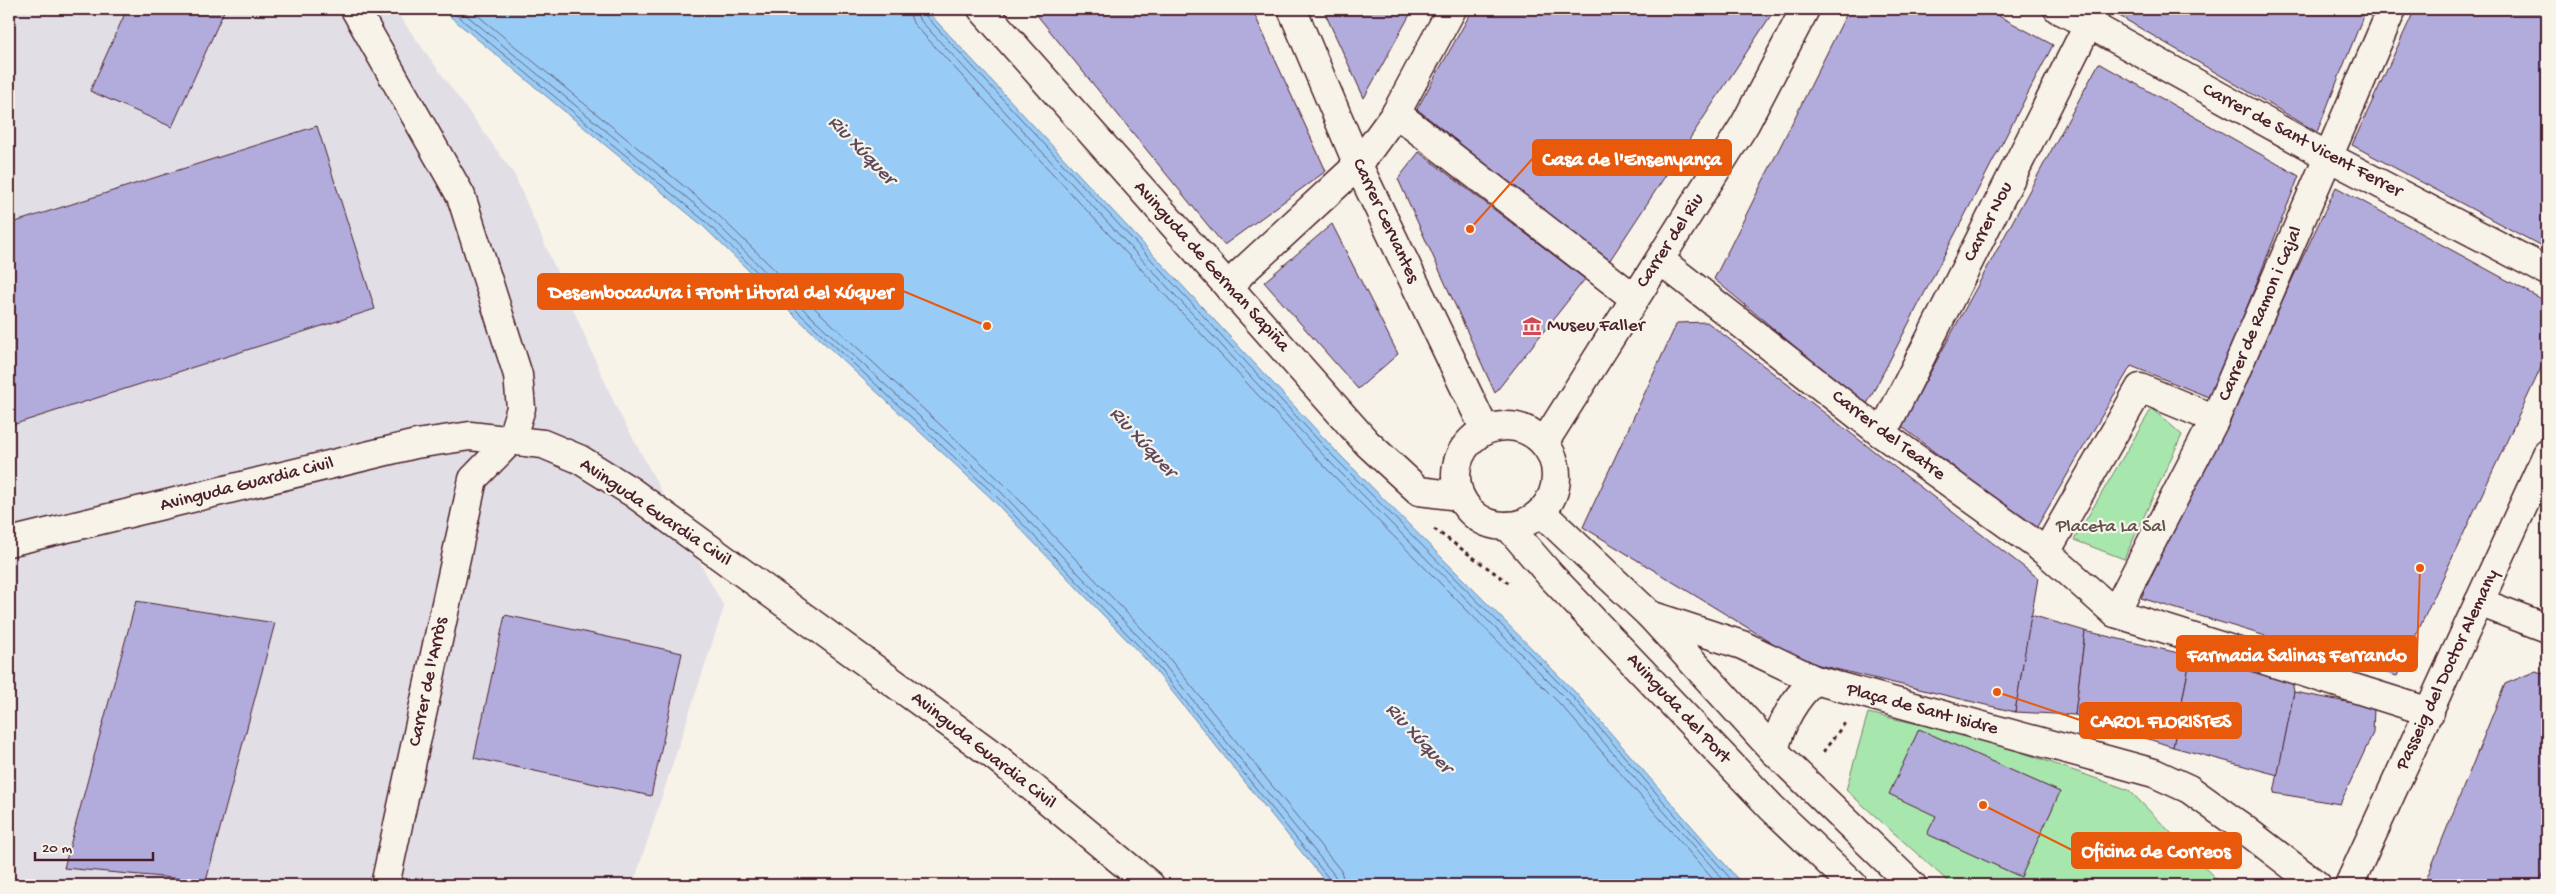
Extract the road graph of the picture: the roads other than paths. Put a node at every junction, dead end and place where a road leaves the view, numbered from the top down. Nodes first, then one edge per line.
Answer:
1 (355, 9) edge
2 (982, 9) edge
3 (1292, 9) edge
4 (1452, 9) edge
5 (1805, 9) edge
6 (2058, 9) edge
7 (2392, 9) edge
8 (2093, 16) edge
9 (1396, 113) junction
10 (2329, 157) junction
11 (1358, 165) junction
12 (1660, 260) junction
13 (2547, 271) edge
14 (1230, 289) junction
15 (1634, 298) junction
16 (2215, 419) junction
17 (1485, 430) junction
18 (1882, 434) junction
19 (510, 440) junction
20 (1544, 443) junction
21 (2547, 454) edge
22 (1459, 496) junction
23 (1542, 512) junction
24 (1508, 526) junction
25 (9, 542) edge
26 (2046, 552) junction
27 (2479, 602) junction
28 (2115, 613) junction
29 (1650, 615) junction
30 (2547, 628) edge
31 (1815, 680) junction
32 (2430, 712) junction
33 (1774, 751) junction
34 (385, 885) edge
35 (1150, 885) edge
36 (1853, 885) edge
37 (1912, 885) edge
38 (2316, 885) edge
39 (2349, 885) edge

1 - 19 street
2 - 14 street, Avinguda de German Sapiña
3 - 11 street, Carrer Cervantes
4 - 9 street
5 - 12 street, Carrer del Riu
6 - 8 street, Carrer de Sant Vicent Ferrer
7 - 10 street, Carrer de Ramon i Cajal
8 - 10 street, Carrer de Sant Vicent Ferrer
8 - 18 street, Carrer Nou
9 - 11 street
9 - 15 street
10 - 13 street, Carrer de Sant Vicent Ferrer
10 - 16 street, Carrer de Ramon i Cajal
11 - 14 street
11 - 17 street, Carrer Cervantes
12 - 15 street, Carrer del Riu
12 - 18 street, Carrer del Teatre
14 - 22 street, Avinguda de German Sapiña
15 - 20 street, Carrer del Riu
16 - 26 street
16 - 28 street, Carrer de Ramon i Cajal
17 - 20 street
17 - 22 street
18 - 26 street, Carrer del Teatre
19 - 25 street, Avinguda Guardia Civil
19 - 34 street, Carrer de l'Arròs
19 - 35 street, Avinguda Guardia Civil
20 - 23 street
21 - 27 street, Passeig del Doctor Alemany
22 - 24 street
23 - 24 street
23 - 29 street, Plaça de Sant Isidre
24 - 36 street, Avinguda del Port
26 - 28 street, Carrer del Teatre
27 - 30 street
27 - 32 street, Passeig del Doctor Alemany
28 - 32 street
29 - 31 street, Plaça de Sant Isidre
29 - 33 street
31 - 33 street
31 - 38 street, Plaça de Sant Isidre
32 - 39 street, Passeig del Doctor Alemany
33 - 37 street

